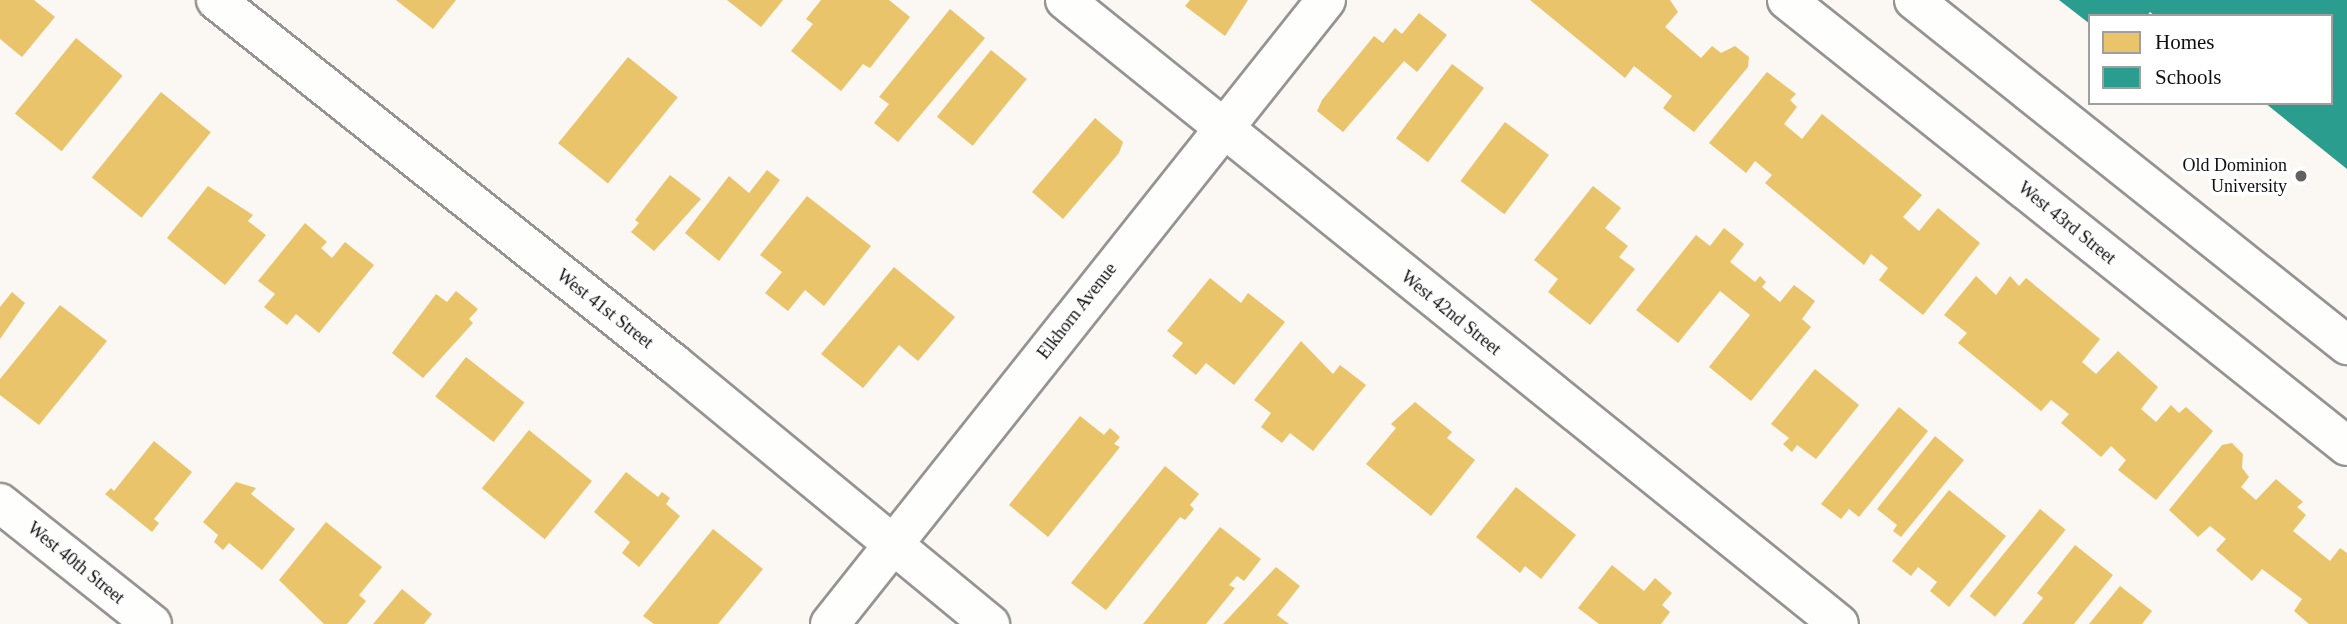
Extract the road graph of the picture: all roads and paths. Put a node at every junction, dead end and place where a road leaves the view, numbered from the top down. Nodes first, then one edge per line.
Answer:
1 (216, 0) edge
2 (1065, 0) edge
3 (1326, 0) edge
4 (1787, 0) edge
5 (1914, 0) edge
6 (1222, 128) junction
7 (2347, 345) edge
8 (2347, 446) edge
9 (0, 503) edge
10 (892, 546) junction
11 (152, 624) edge
12 (830, 624) edge
13 (990, 624) edge
14 (1839, 624) edge

1 - 10 street, West 41st Street
2 - 6 street, West 42nd Street
3 - 6 street, Elkhorn Avenue
4 - 8 street, West 43rd Street
5 - 7 street
6 - 10 street, Elkhorn Avenue
6 - 14 street, West 42nd Street
9 - 11 street, West 40th Street
10 - 12 street, Elkhorn Avenue
10 - 13 street, West 41st Street

